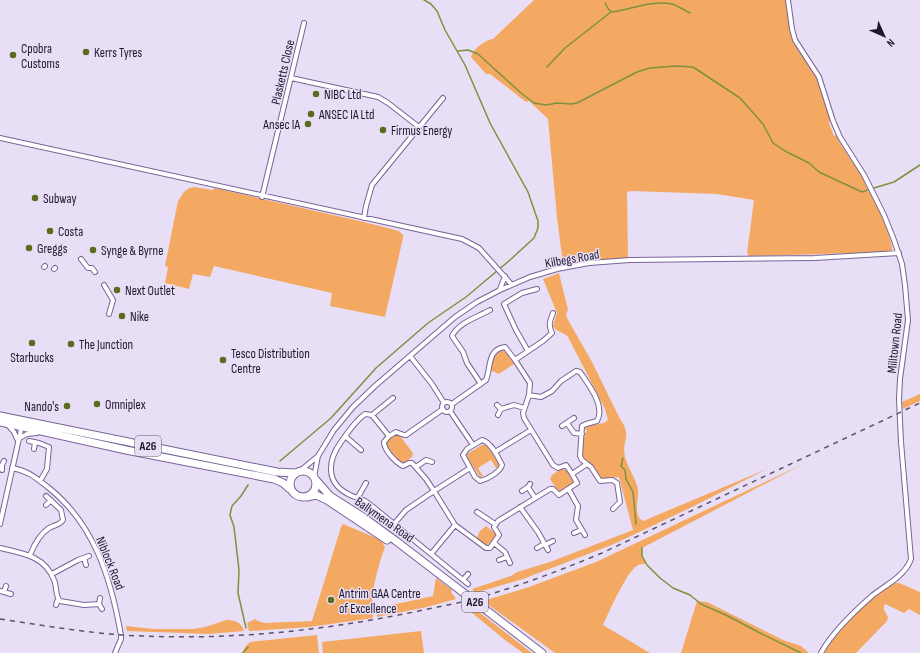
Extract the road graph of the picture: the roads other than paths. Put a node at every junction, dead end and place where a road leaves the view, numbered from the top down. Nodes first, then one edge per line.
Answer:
1 (788, 0) edge
2 (304, 22) dead end
3 (291, 78) junction
4 (443, 98) dead end
5 (419, 127) junction
6 (0, 138) edge
7 (262, 196) junction
8 (364, 218) junction
9 (899, 253) junction
10 (81, 258) dead end
11 (95, 272) dead end
12 (504, 275) junction
13 (511, 284) junction
14 (104, 285) dead end
15 (537, 289) dead end
16 (500, 290) junction
17 (504, 304) junction
18 (499, 306) dead end
19 (490, 310) dead end
20 (553, 313) dead end
21 (109, 314) dead end
22 (528, 351) junction
23 (410, 356) junction
24 (515, 360) junction
25 (580, 365) dead end
26 (578, 371) junction
27 (481, 384) junction
28 (529, 395) junction
29 (393, 398) dead end
30 (444, 403) junction
31 (452, 404) junction
32 (497, 405) dead end
33 (524, 408) junction
34 (443, 409) junction
35 (501, 410) junction
36 (450, 411) junction
37 (498, 415) dead end
38 (0, 416) edge
39 (372, 416) junction
40 (574, 418) dead end
41 (4, 423) edge
42 (567, 423) junction
43 (22, 424) junction
44 (562, 426) dead end
45 (531, 430) junction
46 (47, 432) junction
47 (582, 434) junction
48 (345, 436) junction
49 (389, 436) junction
50 (18, 440) junction
51 (29, 442) dead end
52 (35, 442) junction
53 (473, 445) junction
54 (34, 449) dead end
55 (361, 450) dead end
56 (495, 452) junction
57 (427, 454) dead end
58 (318, 456) junction
59 (426, 460) junction
60 (432, 462) dead end
61 (587, 464) junction
62 (416, 467) junction
63 (12, 468) junction
64 (470, 468) junction
65 (298, 472) junction
66 (572, 474) junction
67 (314, 478) junction
68 (40, 481) junction
69 (366, 484) dead end
70 (290, 490) junction
71 (568, 490) junction
72 (434, 491) junction
73 (522, 492) dead end
74 (46, 496) dead end
75 (307, 497) junction
76 (358, 497) junction
77 (535, 498) junction
78 (50, 500) junction
79 (46, 505) dead end
80 (520, 507) junction
81 (2, 508) edge
82 (613, 509) dead end
83 (477, 512) dead end
84 (0, 524) edge
85 (394, 524) junction
86 (495, 524) junction
87 (454, 525) junction
88 (581, 530) junction
89 (574, 534) dead end
90 (584, 536) dead end
91 (553, 541) dead end
92 (494, 543) junction
93 (545, 544) junction
94 (0, 548) edge
95 (537, 548) dead end
96 (548, 550) dead end
97 (431, 554) junction
98 (30, 555) junction
99 (89, 556) dead end
100 (507, 556) junction
101 (84, 558) junction
102 (499, 560) dead end
103 (510, 563) dead end
104 (86, 565) dead end
105 (52, 574) junction
106 (468, 574) dead end
107 (444, 577) junction
108 (463, 580) junction
109 (468, 584) dead end
110 (6, 586) dead end
111 (2, 592) edge
112 (11, 594) dead end
113 (100, 598) dead end
114 (58, 599) junction
115 (99, 604) junction
116 (56, 605) dead end
117 (102, 609) dead end
118 (115, 653) edge
119 (542, 653) edge
120 (821, 653) edge

1 - 9 street, Milltown Road
2 - 3 street, Plasketts Close
3 - 5 street
3 - 7 street, Plasketts Close
4 - 5 street
5 - 8 street
6 - 7 street
7 - 8 street
8 - 12 street
9 - 13 street, Kilbegs Road
9 - 120 street, Milltown Road
10 - 11 street
12 - 13 street
12 - 16 street
13 - 16 street, Kilbegs Road
14 - 21 street
15 - 17 street
16 - 23 street, Kilbegs Road
17 - 18 street
17 - 22 street
19 - 27 street
20 - 22 street
22 - 24 street
23 - 30 street
23 - 58 street, Kilbegs Road
24 - 27 street
24 - 28 street
25 - 26 street
26 - 28 street
26 - 47 street
27 - 31 street
28 - 33 street
29 - 39 street
30 - 31 street
30 - 34 street
31 - 36 street
32 - 35 street
33 - 35 street
33 - 45 street
34 - 36 street
34 - 49 street
35 - 37 street
36 - 53 street
38 - 43 highway, A26
39 - 48 street
39 - 49 street
40 - 42 street
41 - 43 highway, A26
41 - 50 street
42 - 44 street
42 - 47 street
43 - 46 highway, A26
43 - 50 street
43 - 65 highway, A26
45 - 56 street
45 - 66 street
46 - 50 street
46 - 70 highway, A26
47 - 61 street
48 - 55 street
48 - 76 street
49 - 62 street
50 - 63 street
51 - 52 street
52 - 54 street
52 - 68 street
53 - 56 street
53 - 64 street
56 - 64 street
57 - 59 street
58 - 65 street, Kilbegs Road
58 - 67 street, Kilbegs Road
59 - 60 street
59 - 62 street
61 - 66 street
61 - 82 street
62 - 72 street
63 - 68 street, Niblock Road
63 - 81 street
64 - 72 street
65 - 67 highway, A26
65 - 70 highway
66 - 71 street
67 - 75 highway
67 - 107 highway, Ballymena Road / A26
68 - 118 street, Niblock Road
69 - 76 street
70 - 75 highway, A26
71 - 77 street
71 - 88 street
72 - 85 street
72 - 87 street
73 - 77 street
74 - 78 street
75 - 107 highway, Ballymena Road / A26
76 - 85 street
77 - 80 street
78 - 79 street
78 - 98 street
80 - 86 street
80 - 93 street
81 - 84 street
83 - 86 street
85 - 97 street
86 - 92 street
87 - 92 street
87 - 97 street
88 - 89 street
88 - 90 street
91 - 93 street
92 - 100 street
93 - 95 street
93 - 96 street
94 - 98 street
97 - 108 street
98 - 105 street
99 - 101 street
100 - 102 street
100 - 103 street
101 - 104 street
101 - 105 street
105 - 114 street
106 - 108 street
107 - 119 highway, Ballymena Road / A26
108 - 109 street
110 - 111 street
111 - 112 street
113 - 115 street
114 - 115 street
114 - 116 street
115 - 117 street

